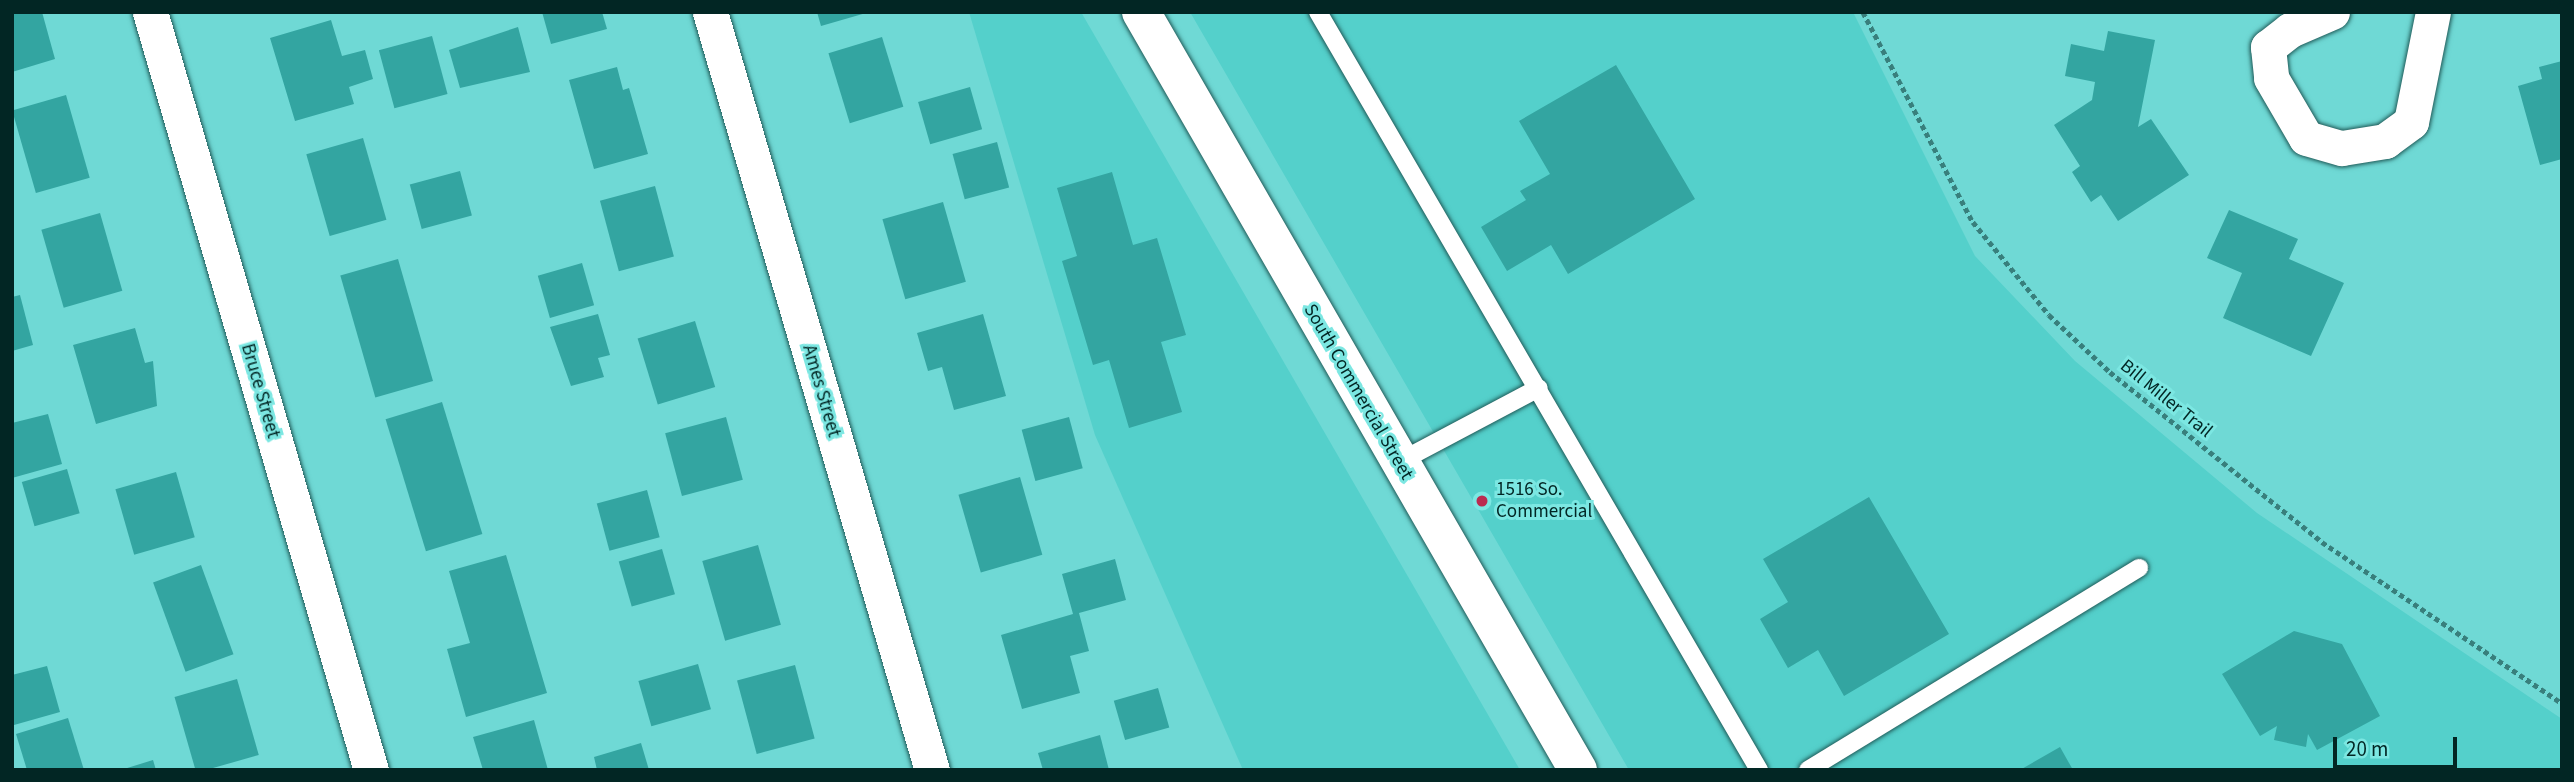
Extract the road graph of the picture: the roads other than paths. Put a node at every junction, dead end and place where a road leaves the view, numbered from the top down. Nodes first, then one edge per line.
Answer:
1 (149, 12) edge
2 (710, 12) edge
3 (1141, 12) edge
4 (1318, 12) edge
5 (2332, 12) edge
6 (2433, 12) edge
7 (1539, 388) junction
8 (1399, 462) junction
9 (2139, 568) dead end
10 (371, 770) edge
11 (932, 770) edge
12 (1578, 770) edge
13 (1759, 770) edge
14 (1808, 770) edge

1 - 10 street, Bruce Street
2 - 11 street, Ames Street
3 - 8 main road, South Commercial Street
4 - 7 lane
5 - 6 street
7 - 8 lane
7 - 13 lane
8 - 12 main road, South Commercial Street
9 - 14 lane

